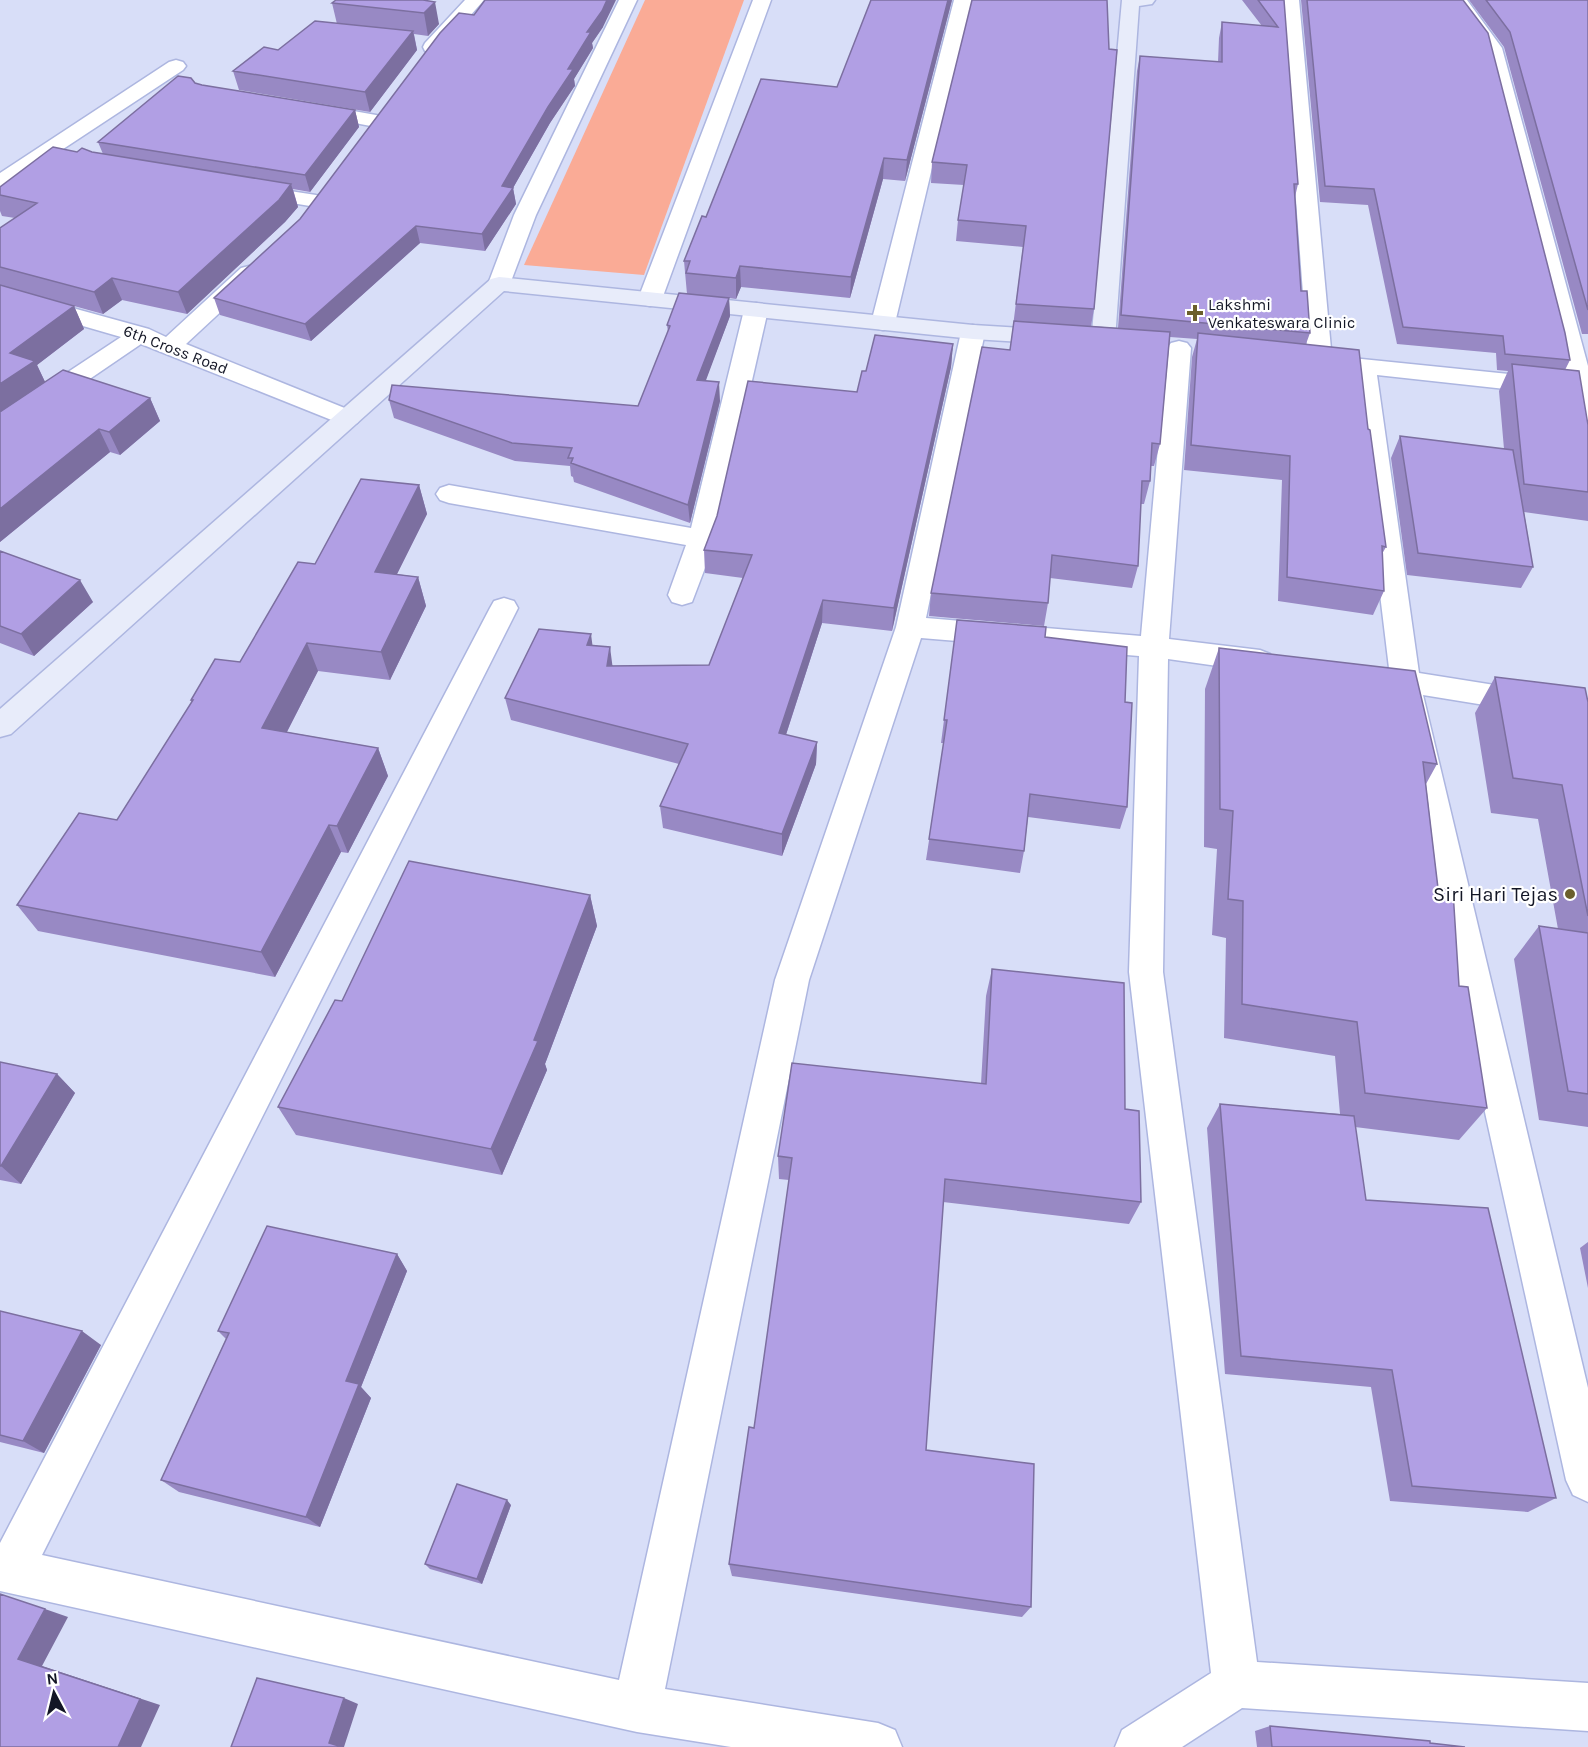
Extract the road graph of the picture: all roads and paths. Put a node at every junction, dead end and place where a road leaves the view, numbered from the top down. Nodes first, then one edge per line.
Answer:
1 (475, 0) edge
2 (628, 0) edge
3 (762, 0) edge
4 (963, 0) edge
5 (1290, 0) edge
6 (1458, 0) edge
7 (1135, 1) edge
8 (412, 41) edge
9 (434, 44) junction
10 (422, 61) edge
11 (176, 66) dead end
12 (389, 104) edge
13 (298, 108) edge
14 (376, 121) junction
15 (363, 139) edge
16 (2, 180) edge
17 (329, 183) edge
18 (226, 186) edge
19 (316, 201) junction
20 (302, 220) edge
21 (265, 258) edge
22 (498, 284) junction
23 (0, 295) edge
24 (650, 298) junction
25 (756, 310) junction
26 (884, 324) junction
27 (973, 332) junction
28 (141, 334) junction
29 (171, 345) junction
30 (1179, 348) dead end
31 (1364, 367) junction
32 (1584, 389) edge
33 (1588, 413) edge
34 (348, 418) junction
35 (0, 428) edge
36 (449, 494) dead end
37 (702, 539) junction
38 (682, 595) dead end
39 (504, 608) dead end
40 (910, 627) junction
41 (1154, 647) junction
42 (1291, 665) edge
43 (1359, 674) edge
44 (1405, 680) junction
45 (1588, 711) edge
46 (0, 726) edge
47 (1588, 1480) edge
48 (5, 1569) edge
49 (1236, 1684) junction
50 (1588, 1707) edge
51 (637, 1708) junction
52 (878, 1747) edge
53 (1138, 1747) edge

1 - 9 street
2 - 22 street
3 - 24 street
4 - 26 street
5 - 31 street
6 - 32 street
7 - 27 street
8 - 9 street
9 - 10 street
11 - 16 street
12 - 14 street
13 - 14 street
14 - 15 street
17 - 19 street
18 - 19 street
19 - 20 street
21 - 29 street
22 - 24 street
22 - 34 street
23 - 28 street, 6th Cross Road
24 - 25 street
25 - 26 street
25 - 37 street
26 - 27 street
27 - 40 street
28 - 29 street, 6th Cross Road
28 - 35 street
29 - 34 street, 6th Cross Road
30 - 41 street
31 - 32 street
31 - 44 street
32 - 33 street
34 - 46 street
36 - 37 street
37 - 38 street
39 - 48 street
40 - 41 street
40 - 51 street
41 - 42 street
41 - 49 street
43 - 44 street
44 - 45 street
44 - 47 street
48 - 51 street
49 - 50 street
49 - 53 street
51 - 52 street

